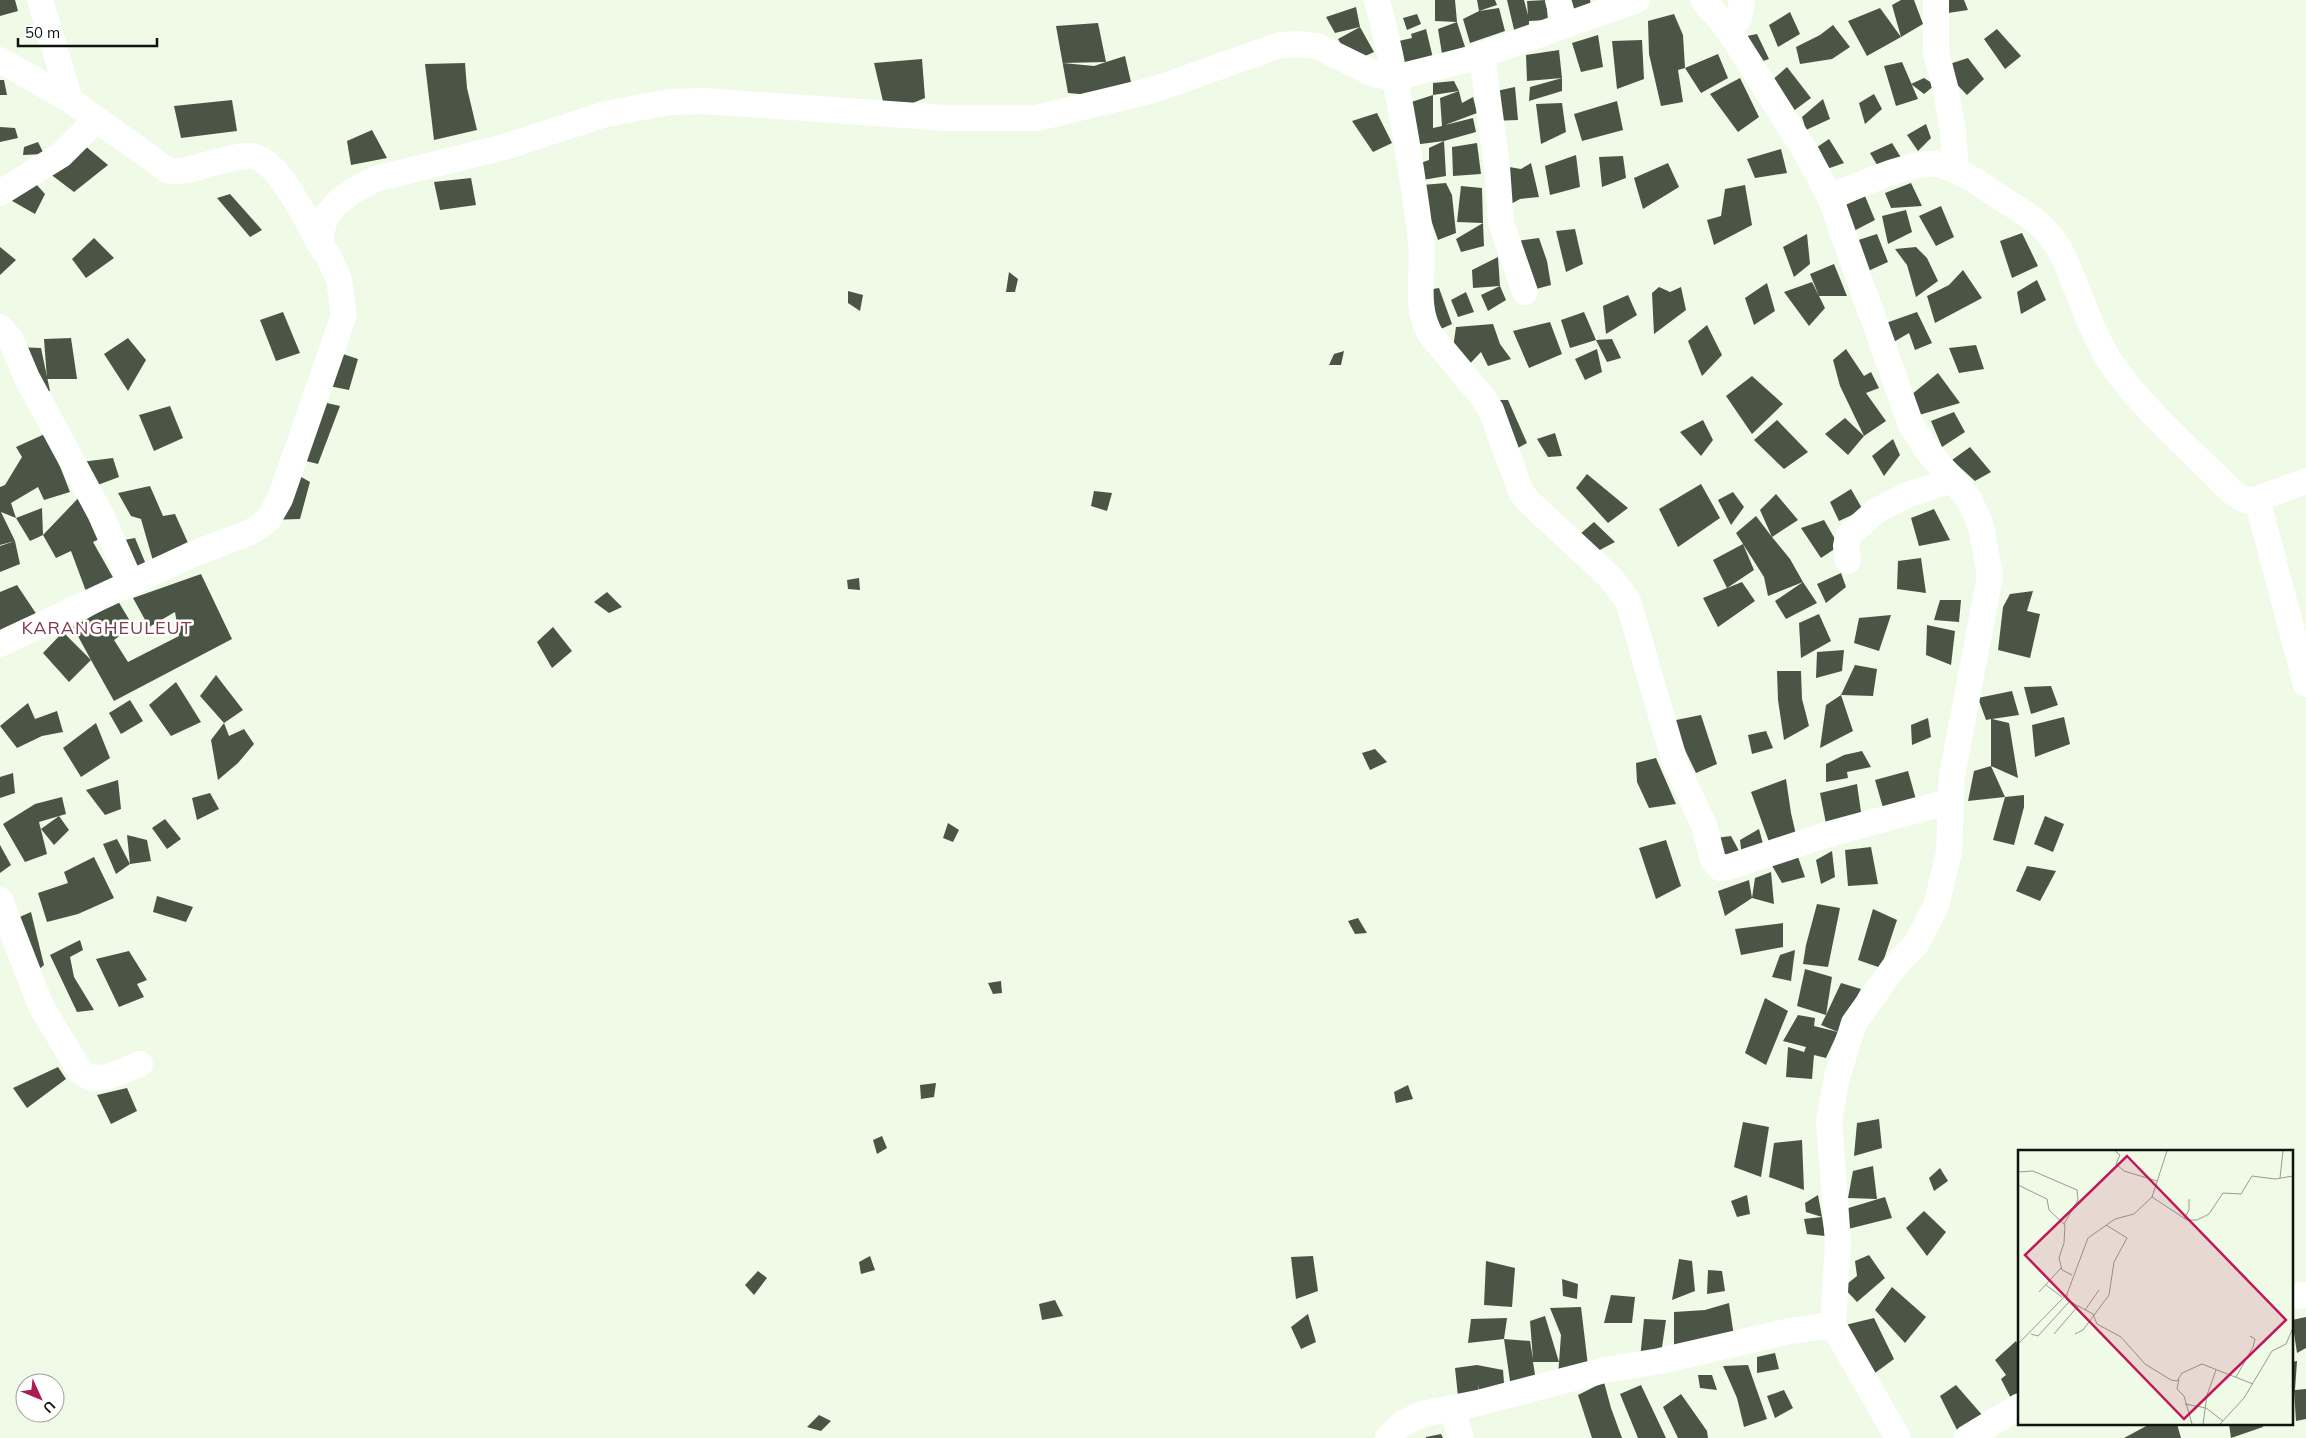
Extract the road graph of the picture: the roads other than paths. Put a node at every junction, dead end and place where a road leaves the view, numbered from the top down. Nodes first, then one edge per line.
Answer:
1 (40, 0) edge
2 (1376, 0) edge
3 (1637, 0) edge
4 (1703, 0) edge
5 (1742, 0) edge
6 (1936, 0) edge
7 (1562, 12) edge
8 (1728, 30) junction
9 (1482, 55) junction
10 (0, 60) edge
11 (1394, 78) junction
12 (70, 100) junction
13 (97, 120) junction
14 (1956, 171) junction
15 (0, 193) edge
16 (1830, 198) junction
17 (321, 246) junction
18 (1525, 292) dead end
19 (0, 327) edge
20 (1953, 480) junction
21 (2306, 481) edge
22 (2257, 499) junction
23 (1848, 561) dead end
24 (131, 583) junction
25 (0, 644) edge
26 (2306, 684) edge
27 (1951, 800) junction
28 (0, 900) edge
29 (140, 1064) dead end
30 (1833, 1325) junction
31 (2018, 1407) edge
32 (1452, 1408) junction
33 (1388, 1438) edge
34 (1461, 1438) edge
35 (1898, 1438) edge
36 (1967, 1438) edge

1 - 12 street
2 - 11 street
3 - 7 street
4 - 8 street
5 - 8 street
6 - 14 street
7 - 9 street
8 - 16 street
9 - 11 street
9 - 18 street
10 - 12 street
11 - 17 street
11 - 27 street
12 - 13 street
13 - 15 street
13 - 17 street
14 - 16 street
14 - 22 street
16 - 20 street
17 - 24 street
19 - 24 street
20 - 23 street
20 - 27 street
21 - 22 street
22 - 26 street
24 - 25 street
27 - 30 street
28 - 29 street
30 - 32 street
30 - 35 street
31 - 36 street
32 - 33 street
32 - 34 street

